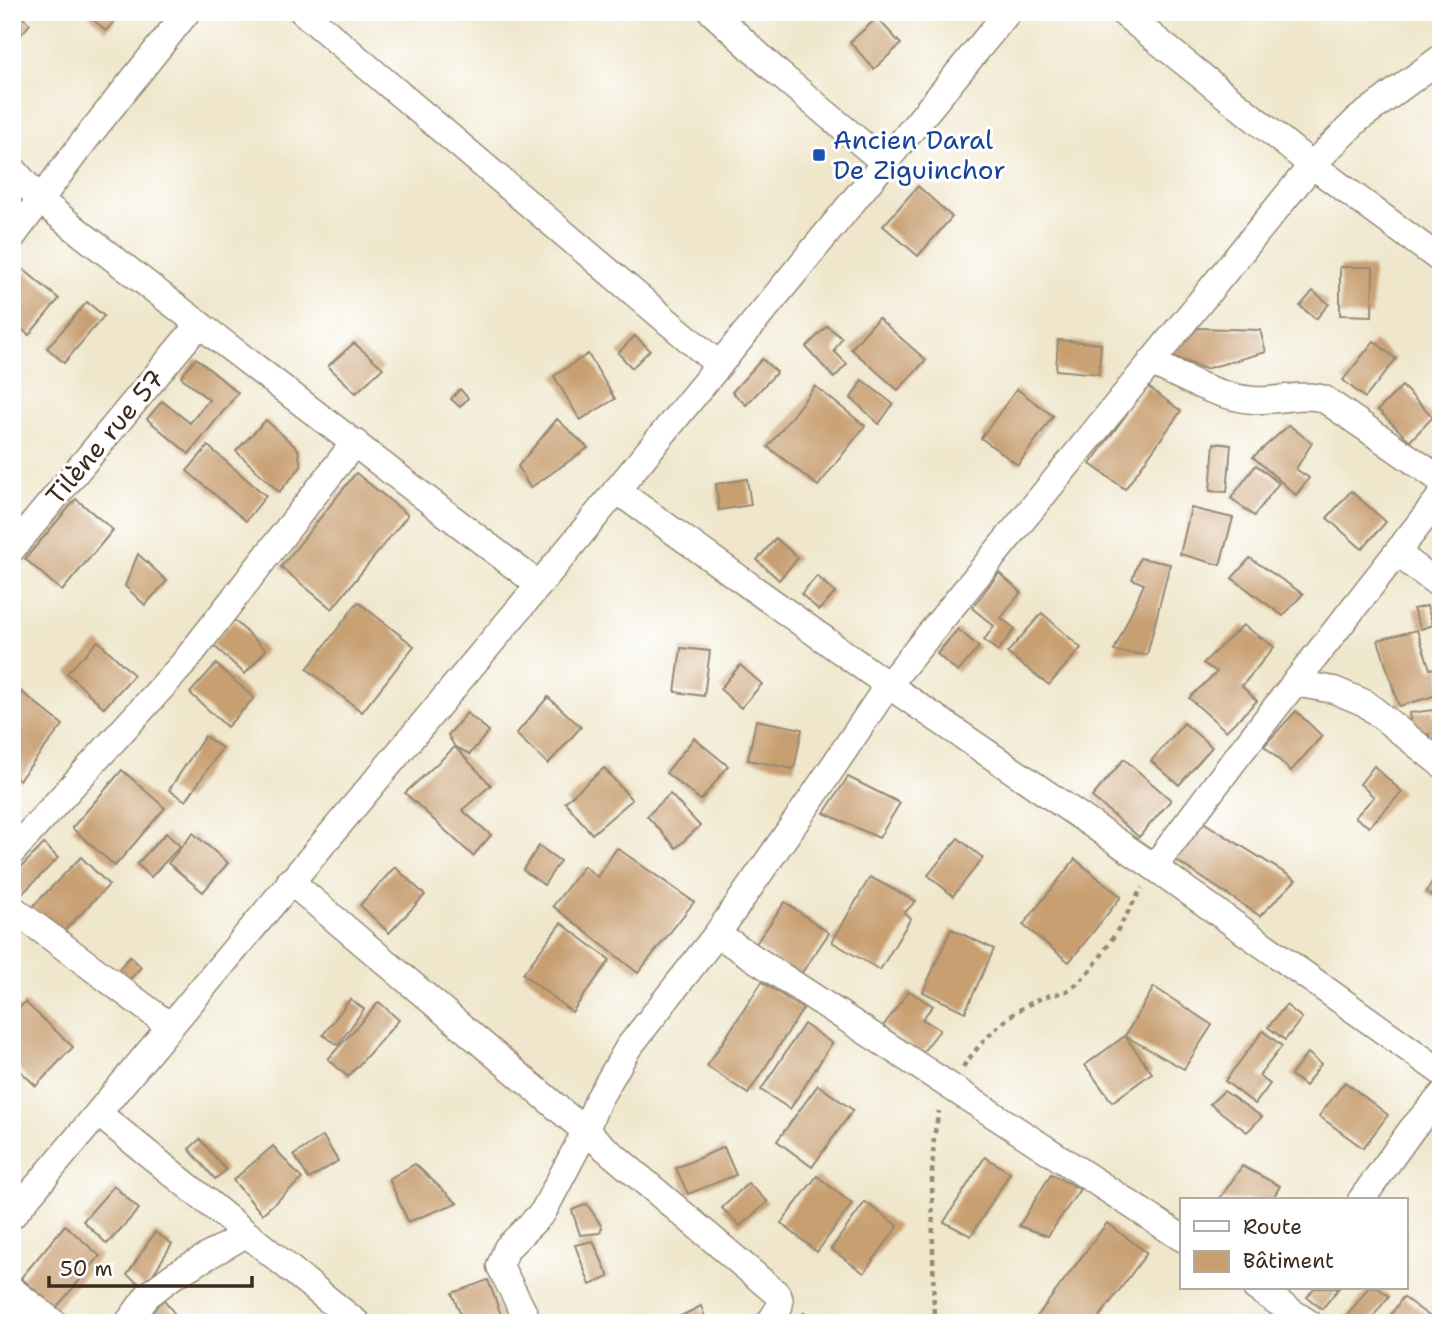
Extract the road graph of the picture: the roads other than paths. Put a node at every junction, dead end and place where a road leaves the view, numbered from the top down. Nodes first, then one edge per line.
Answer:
1 (187, 12) edge
2 (303, 12) edge
3 (712, 12) edge
4 (1008, 12) edge
5 (1122, 12) edge
6 (1441, 58) edge
7 (886, 164) junction
8 (1312, 164) junction
9 (12, 168) edge
10 (40, 200) junction
11 (12, 237) edge
12 (1441, 260) edge
13 (199, 324) junction
14 (1151, 362) junction
15 (719, 365) junction
16 (355, 442) junction
17 (1441, 480) edge
18 (617, 490) junction
19 (1441, 496) edge
20 (15, 539) edge
21 (1397, 553) junction
22 (539, 584) junction
23 (1441, 586) edge
24 (1294, 683) junction
25 (888, 685) junction
26 (1441, 764) edge
27 (12, 852) edge
28 (1154, 867) junction
29 (290, 881) junction
30 (12, 908) edge
31 (717, 934) junction
32 (170, 1026) junction
33 (1441, 1072) edge
34 (1441, 1096) edge
35 (99, 1114) junction
36 (585, 1132) junction
37 (1362, 1198) edge
38 (16, 1203) edge
39 (246, 1234) junction
40 (1180, 1237) edge
41 (12, 1290) edge
42 (1259, 1290) edge
43 (1287, 1306) edge
44 (54, 1323) edge
45 (128, 1323) edge
46 (357, 1323) edge
47 (529, 1323) edge
48 (769, 1323) edge
49 (1309, 1323) edge

1 - 10 street
2 - 15 street
3 - 7 street
4 - 7 street
5 - 8 street
6 - 8 street
7 - 15 street
8 - 12 street
8 - 14 street
9 - 10 street
10 - 11 street
10 - 13 street
13 - 16 street
13 - 20 street, Tilène rue 57
14 - 17 street
14 - 25 street
15 - 18 street
16 - 22 street
16 - 27 street
18 - 22 street
18 - 25 street
19 - 21 street
21 - 23 street
21 - 24 street
22 - 29 street
24 - 26 street
24 - 28 street
25 - 28 street
25 - 31 street
28 - 33 street
29 - 32 street
29 - 36 street
30 - 32 street
31 - 36 street
31 - 40 street
32 - 35 street
34 - 37 street
35 - 38 street
35 - 39 street
36 - 47 street
36 - 48 street
39 - 45 street
39 - 46 street
41 - 44 street
42 - 43 street
43 - 49 street

